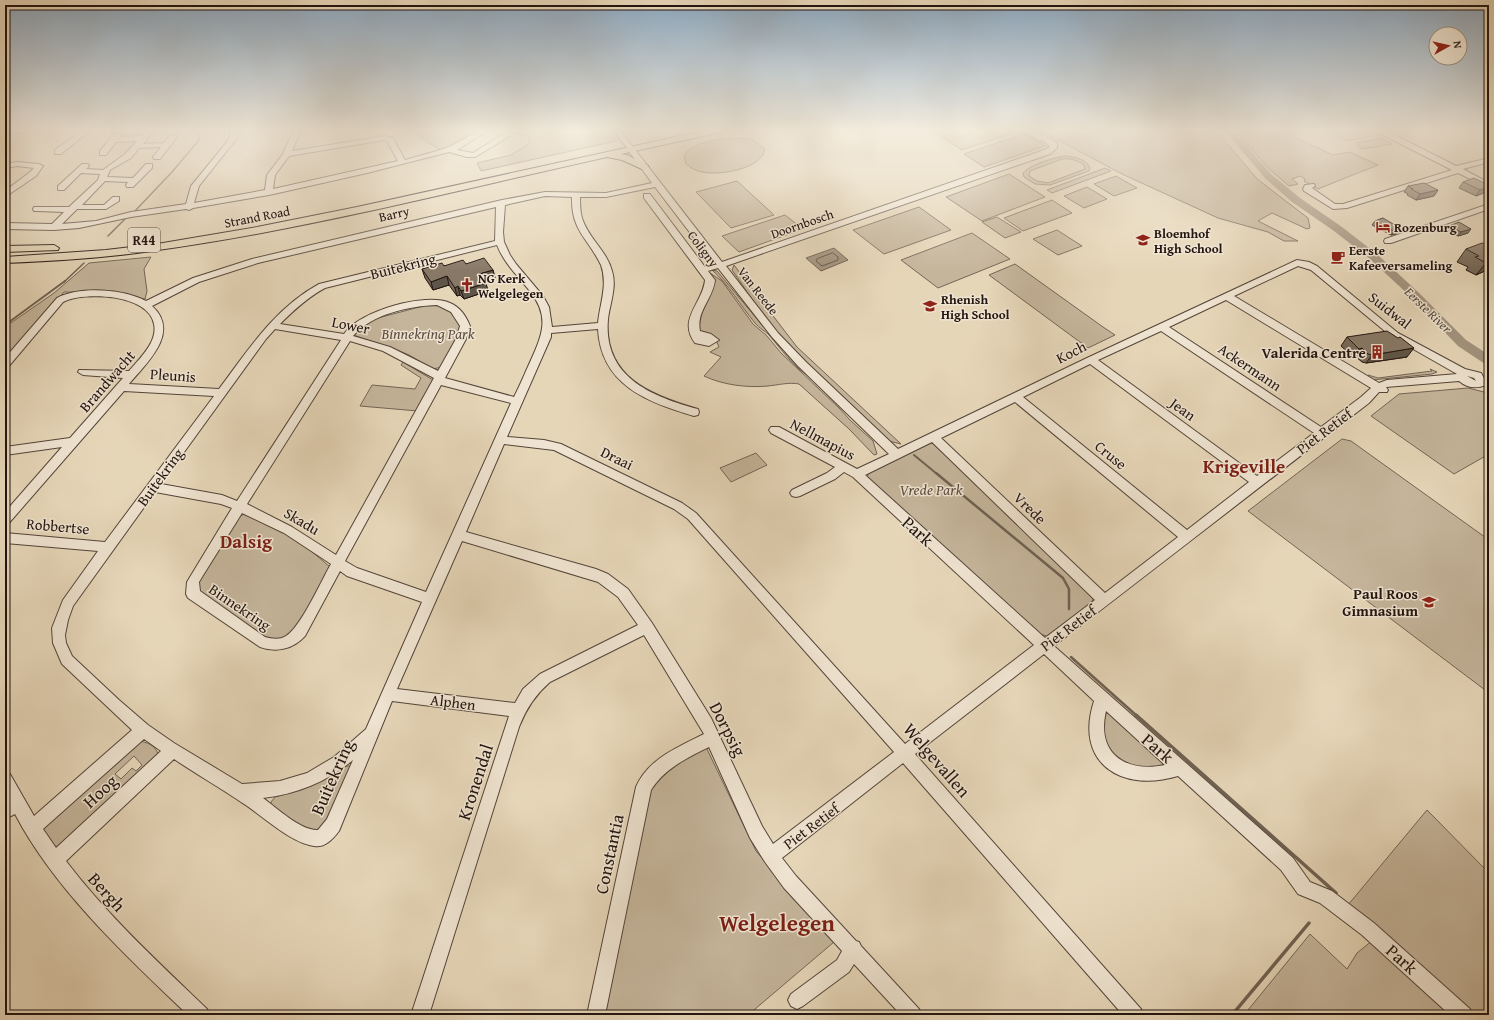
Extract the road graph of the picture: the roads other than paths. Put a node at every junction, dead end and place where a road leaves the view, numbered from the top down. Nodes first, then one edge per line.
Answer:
1 (30, 177) edge
2 (74, 177) edge
3 (102, 177) edge
4 (114, 177) edge
5 (139, 177) edge
6 (203, 177) edge
7 (271, 177) edge
8 (339, 177) edge
9 (479, 177) edge
10 (503, 177) edge
11 (649, 177) edge
12 (651, 177) edge
13 (976, 177) edge
14 (1435, 177) edge
15 (1470, 177) edge
16 (136, 180) junction
17 (657, 184) junction
18 (129, 186) dead end
19 (1311, 186) dead end
20 (1489, 186) edge
21 (61, 188) dead end
22 (637, 189) junction
23 (269, 193) junction
24 (5, 195) edge
25 (576, 195) junction
26 (647, 196) dead end
27 (116, 199) dead end
28 (502, 202) junction
29 (45, 203) dead end
30 (1489, 206) edge
31 (189, 208) junction
32 (37, 209) junction
33 (72, 209) junction
34 (29, 216) dead end
35 (5, 226) edge
36 (54, 227) junction
37 (1388, 241) dead end
38 (500, 242) junction
39 (5, 249) edge
40 (5, 261) edge
41 (1302, 263) joint
42 (721, 266) junction
43 (704, 270) junction
44 (1228, 297) junction
45 (146, 305) junction
46 (272, 326) junction
47 (603, 326) junction
48 (1162, 327) junction
49 (547, 330) junction
50 (346, 338) junction
51 (702, 343) dead end
52 (1091, 360) junction
53 (5, 364) edge
54 (83, 372) dead end
55 (132, 375) junction
56 (1465, 377) junction
57 (439, 378) junction
58 (1484, 381) edge
59 (122, 387) junction
60 (1381, 389) junction
61 (221, 393) junction
62 (1016, 397) junction
63 (517, 401) junction
64 (694, 412) dead end
65 (775, 430) dead end
66 (1322, 433) junction
67 (933, 437) junction
68 (75, 440) junction
69 (500, 440) junction
70 (5, 451) edge
71 (897, 455) junction
72 (844, 467) junction
73 (857, 474) junction
74 (1257, 482) junction
75 (152, 487) junction
76 (796, 493) dead end
77 (240, 506) junction
78 (5, 520) edge
79 (708, 533) joint
80 (459, 535) junction
81 (1187, 537) junction
82 (5, 538) edge
83 (108, 546) junction
84 (338, 563) junction
85 (430, 599) junction
86 (1105, 601) junction
87 (647, 627) junction
88 (1044, 646) junction
89 (388, 694) junction
90 (1102, 699) junction
91 (518, 710) junction
92 (143, 730) junction
93 (373, 731) junction
94 (713, 737) junction
95 (173, 750) junction
96 (905, 754) junction
97 (1181, 768) junction
98 (5, 779) edge
99 (241, 792) junction
100 (11, 807) edge
101 (32, 828) junction
102 (771, 856) junction
103 (54, 861) junction
104 (853, 948) junction
105 (797, 1000) dead end
106 (201, 1015) edge
107 (420, 1015) edge
108 (596, 1015) edge
109 (913, 1015) edge
110 (1135, 1015) edge
111 (1464, 1015) edge

1 - 24 street
2 - 21 street
3 - 33 street
4 - 16 street
5 - 16 street
6 - 31 street
7 - 23 street
8 - 23 street
9 - 39 main road, Strand Road / R44
10 - 40 main road, Strand Road / R44
11 - 22 street
12 - 17 street, Van Reede
13 - 42 street, Doornbosch
14 - 19 street
15 - 20 street
16 - 18 street
17 - 22 street, Barry
17 - 42 street, Van Reede
22 - 25 street, Barry
23 - 31 street
25 - 28 street, Barry
25 - 47 street
26 - 43 street, Coligny
27 - 33 street
28 - 38 street
28 - 45 street, Barry
29 - 32 street
30 - 37 street
31 - 36 street
32 - 33 street
32 - 34 street
33 - 36 street
35 - 36 street
38 - 46 street, Buitekring
38 - 49 street, Buitekring
41 - 44 street, Koch
41 - 56 street, Suidwal
42 - 43 street, Doornbosch
42 - 71 street, Van Reede
43 - 51 street, Coligny
44 - 48 street, Koch
44 - 60 street
45 - 53 street
45 - 55 street, Brandwacht
46 - 50 street, Lower
46 - 61 street, Buitekring
47 - 49 street
47 - 64 street
48 - 52 street, Koch
48 - 66 street, Ackermann
49 - 63 street, Buitekring
50 - 57 street, Lower
50 - 57 street, Binnekring
50 - 77 street, Binnekring
52 - 62 street, Koch
52 - 74 street, Jean
54 - 55 street
55 - 59 street, Brandwacht
56 - 58 street
56 - 60 street, Piet Retief
57 - 63 street, Lower
57 - 84 street, Binnekring
59 - 61 street, Pleunis
59 - 68 street, Brandwacht
60 - 66 street, Piet Retief
61 - 75 street, Buitekring
62 - 67 street, Koch
62 - 81 street, Cruse
63 - 69 street, Buitekring
65 - 72 street, Nellmapius
66 - 74 street, Piet Retief
67 - 71 street, Koch
67 - 86 street, Vrede
68 - 70 street
68 - 78 street, Brandwacht
69 - 79 street, Draai
69 - 80 street, Buitekring
71 - 73 street, Koch
72 - 73 street, Nellmapius
72 - 76 street
73 - 88 street, Park
74 - 81 street, Piet Retief
75 - 77 street, Skadu
75 - 83 street, Buitekring
77 - 84 street, Skadu
77 - 84 street, Binnekring
79 - 96 street, Welgevallen
80 - 85 street, Buitekring
80 - 87 street, Dorpsig
81 - 86 street, Piet Retief
82 - 83 street, Robbertse
83 - 92 street, Buitekring
84 - 85 street, Skadu
85 - 89 street, Buitekring
86 - 88 street, Piet Retief
87 - 91 street, Kronendal
87 - 94 street, Dorpsig
88 - 90 street, Park
88 - 96 street, Piet Retief
89 - 91 street, Alphen
89 - 93 street, Buitekring
90 - 97 street, Park
90 - 97 street
91 - 107 street, Kronendal
92 - 95 street, Buitekring
92 - 101 street, Hoog
93 - 99 street, Buitekring
93 - 99 street, Buitekring
94 - 102 street, Dorpsig
94 - 108 street, Constantia
95 - 99 street, Buitekring
95 - 103 street, Hoog
96 - 102 street, Piet Retief
96 - 110 street, Welgevallen
97 - 111 street, Park
98 - 100 street, Bergh
100 - 101 street, Bergh
101 - 103 street, Bergh
102 - 104 street, Dorpsig
103 - 106 street, Bergh
104 - 105 street
104 - 109 street, Dorpsig

